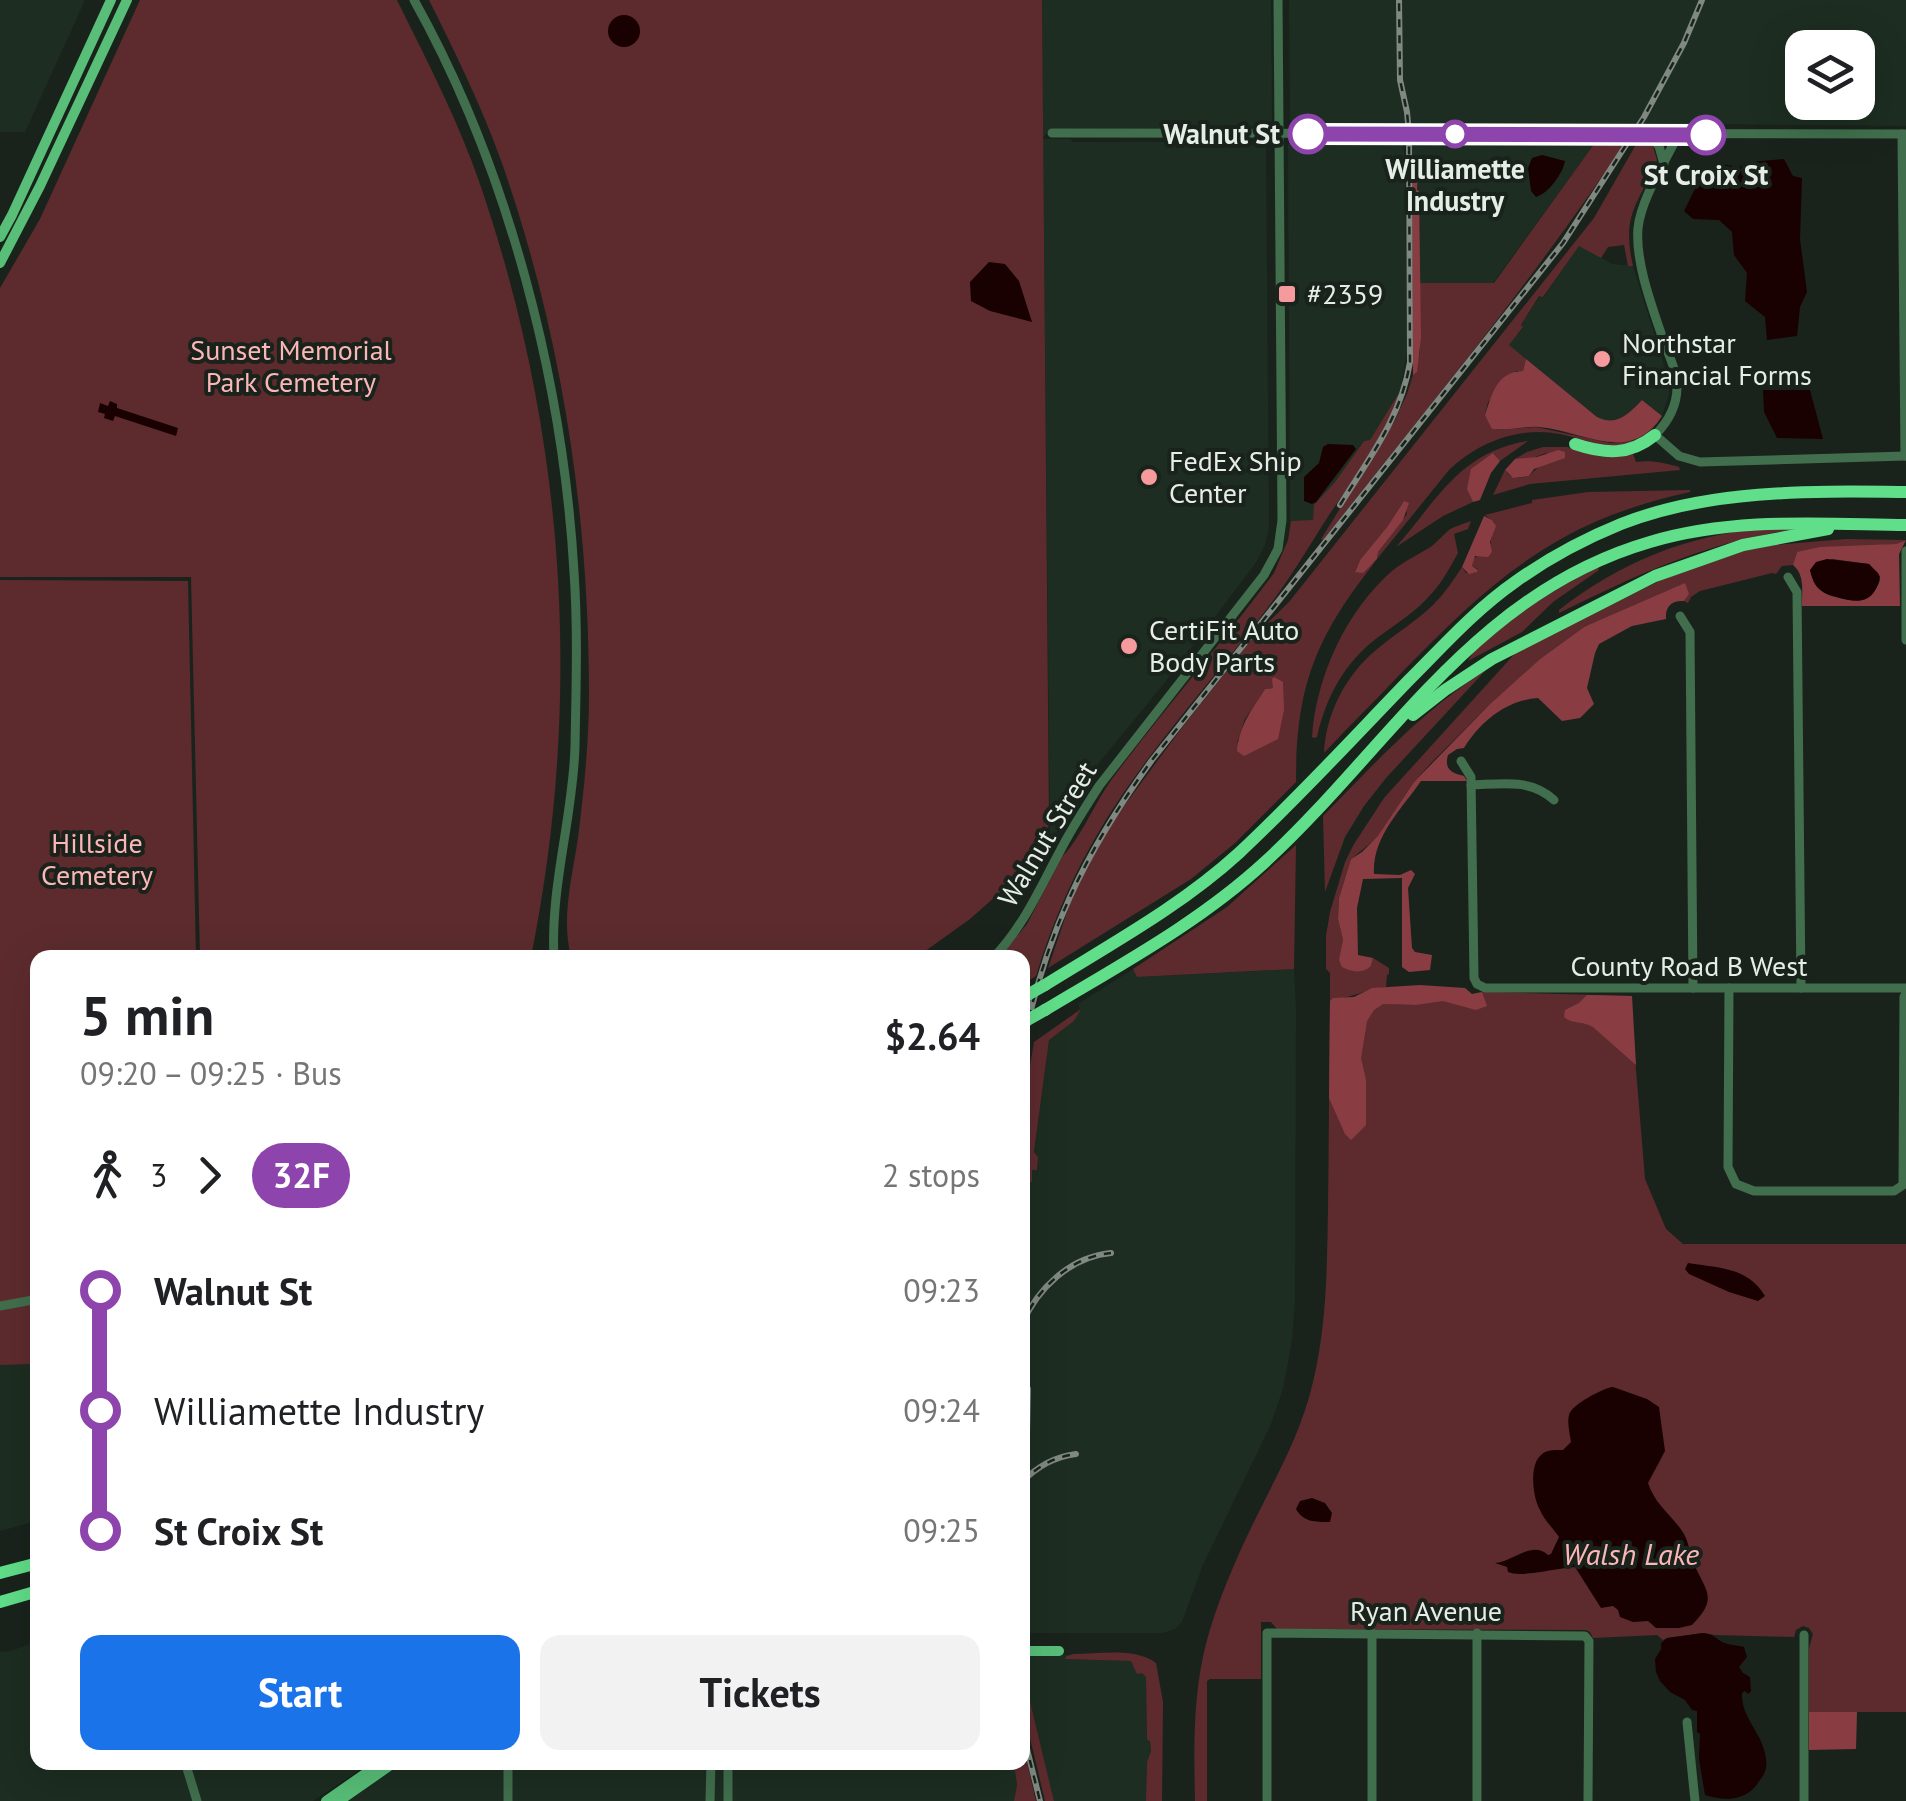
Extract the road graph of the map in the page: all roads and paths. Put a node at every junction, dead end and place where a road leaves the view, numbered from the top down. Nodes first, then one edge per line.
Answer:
1 (111, 0) edge
2 (127, 0) edge
3 (414, 0) edge
4 (1278, 0) edge
5 (1052, 133) dead end
6 (1279, 134) junction
7 (1904, 134) edge
8 (1647, 135) junction
9 (1678, 135) junction
10 (1664, 164) junction
11 (0, 237) edge
12 (0, 263) edge
13 (1655, 436) junction
14 (1575, 444) dead end
15 (1906, 456) edge
16 (1906, 492) edge
17 (1899, 525) edge
18 (1906, 552) edge
19 (1788, 577) dead end
20 (1680, 616) dead end
21 (1906, 640) edge
22 (1377, 746) junction
23 (1461, 761) dead end
24 (1471, 785) junction
25 (1554, 800) dead end
26 (554, 950) edge
27 (1000, 950) edge
28 (1693, 988) junction
29 (1729, 988) junction
30 (1801, 988) junction
31 (1906, 990) edge
32 (1030, 993) edge
33 (1030, 1018) edge
34 (30, 1300) edge
35 (0, 1306) edge
36 (30, 1565) edge
37 (0, 1573) edge
38 (30, 1593) edge
39 (0, 1602) edge
40 (1372, 1632) junction
41 (1476, 1633) junction
42 (1804, 1635) dead end
43 (1030, 1650) edge
44 (1056, 1651) dead end
45 (1686, 1722) dead end
46 (187, 1770) edge
47 (371, 1770) edge
48 (384, 1770) edge
49 (508, 1770) edge
50 (711, 1770) edge
51 (728, 1770) edge
52 (197, 1801) edge
53 (326, 1801) edge
54 (339, 1801) edge
55 (508, 1801) edge
56 (710, 1801) edge
57 (728, 1801) edge
58 (1267, 1801) edge
59 (1372, 1801) edge
60 (1477, 1801) edge
61 (1588, 1801) edge
62 (1696, 1801) edge
63 (1804, 1801) edge

1 - 11 main road
2 - 12 main road
3 - 26 street
4 - 6 street, Walnut Street
5 - 6 street
6 - 8 street
6 - 27 street, Walnut Street
7 - 9 street
7 - 15 street
8 - 9 street
8 - 10 street
9 - 10 street
10 - 13 street
13 - 14 highway
13 - 15 street
16 - 32 highway, bridge
17 - 22 highway
17 - 22 highway
18 - 21 street
19 - 30 street
20 - 28 street
22 - 33 highway, bridge
23 - 24 street
24 - 25 street
24 - 28 street, County Road B West
28 - 29 street, County Road B West
29 - 30 street, County Road B West
29 - 31 street
30 - 31 street, County Road B West
34 - 35 street
36 - 37 highway
38 - 39 highway
40 - 41 street, Ryan Avenue
40 - 58 street, Ryan Avenue
40 - 59 street
41 - 60 street
41 - 61 street, Ryan Avenue
42 - 63 street
43 - 44 main road
45 - 62 street
46 - 52 street
47 - 53 main road
48 - 54 main road
49 - 55 street
50 - 56 street
51 - 57 street

